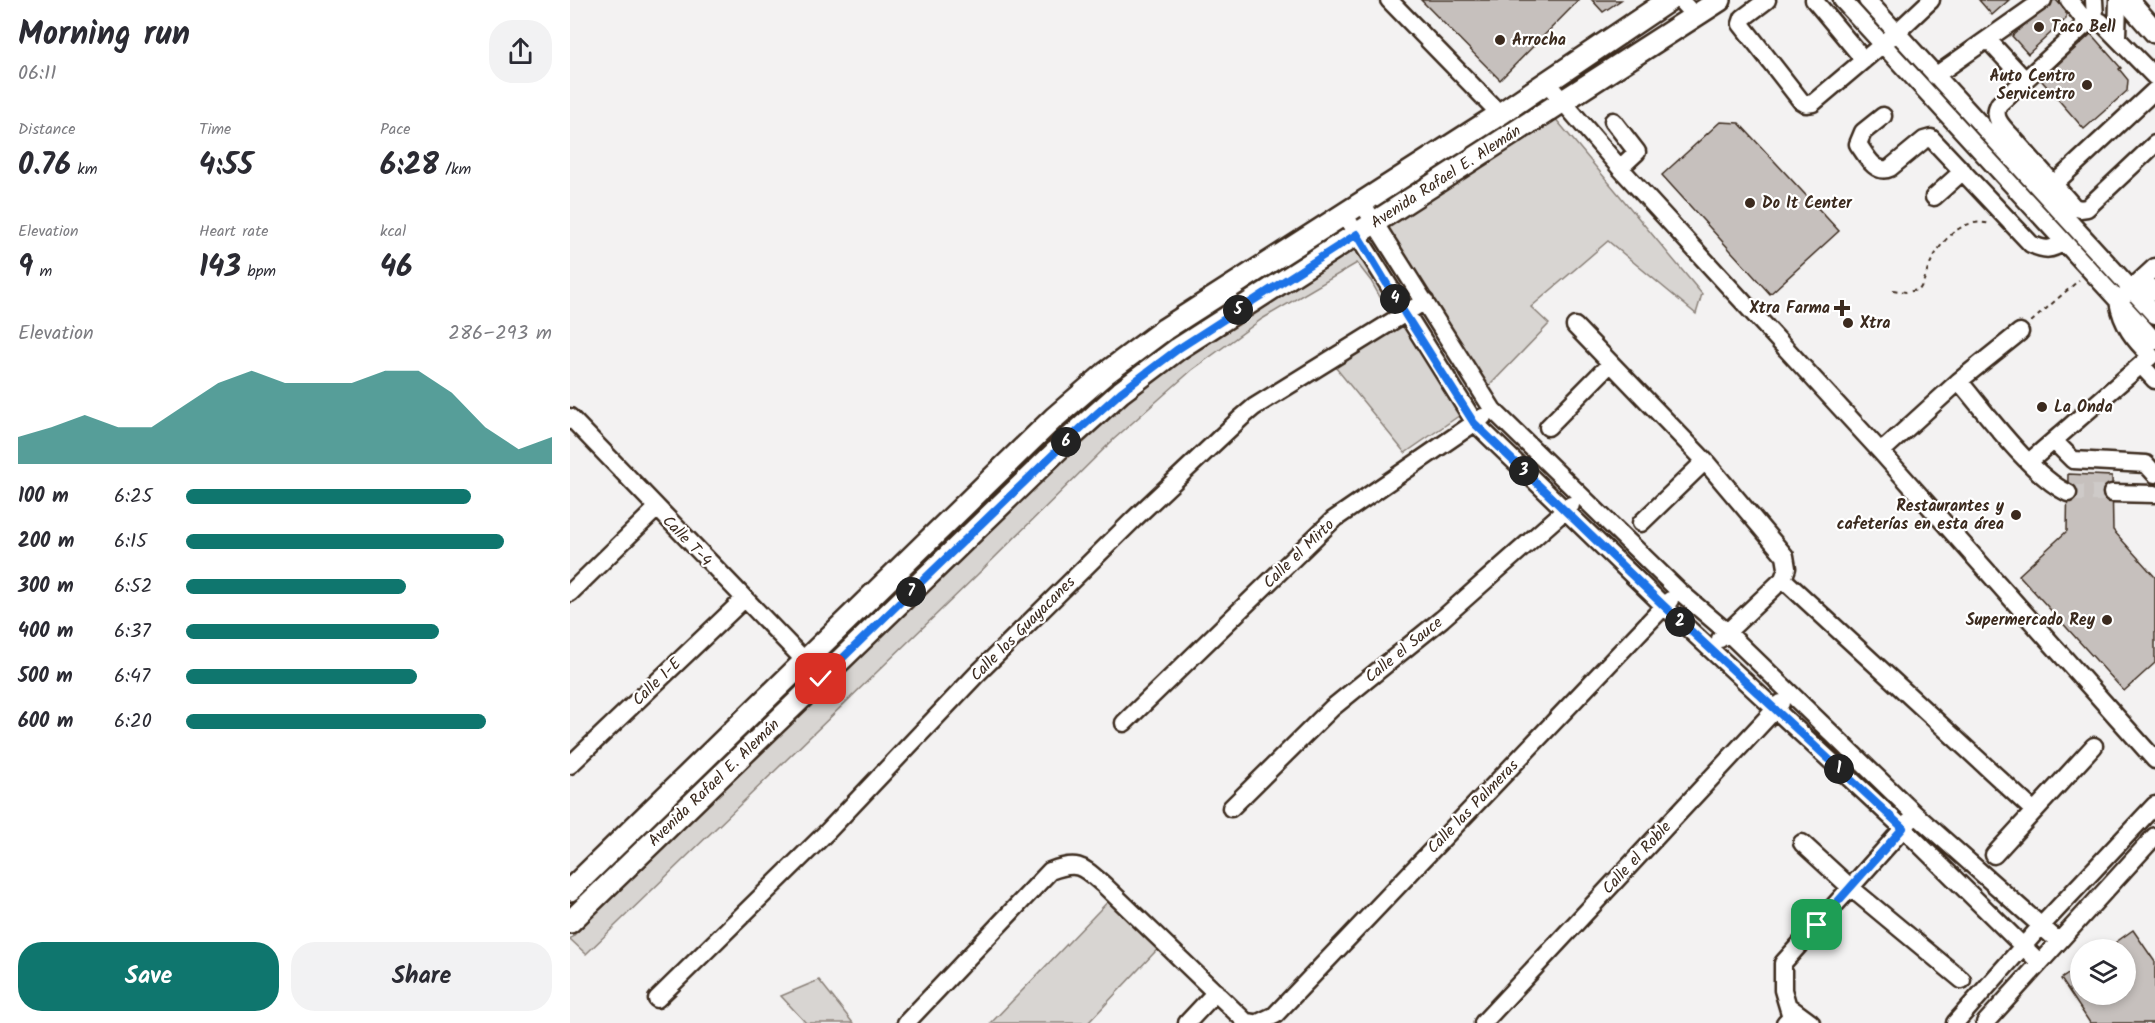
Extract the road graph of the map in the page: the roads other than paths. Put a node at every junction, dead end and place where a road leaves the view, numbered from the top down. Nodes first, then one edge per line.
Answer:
1 (1389, 0) edge
2 (1669, 0) edge
3 (1680, 0) edge
4 (1720, 0) edge
5 (1767, 0) edge
6 (1815, 0) edge
7 (1842, 0) edge
8 (1867, 0) edge
9 (1930, 0) edge
10 (2043, 0) edge
11 (2069, 0) edge
12 (2094, 0) edge
13 (2118, 0) edge
14 (2127, 0) edge
15 (1695, 16) junction
16 (2091, 21) junction
17 (1897, 32) junction
18 (2155, 32) edge
19 (2117, 37) junction
20 (1988, 40) junction
21 (1882, 43) junction
22 (1864, 60) junction
23 (1935, 76) junction
24 (2155, 77) edge
25 (2025, 80) junction
26 (1547, 83) junction
27 (2155, 90) edge
28 (1562, 102) junction
29 (1500, 114) junction
30 (1883, 116) dead end
31 (1613, 120) dead end
32 (2155, 144) edge
33 (2001, 149) junction
34 (1620, 168) junction
35 (1963, 171) junction
36 (2054, 184) junction
37 (1934, 197) dead end
38 (1362, 203) junction
39 (1344, 214) junction
40 (1375, 222) junction
41 (1357, 234) junction
42 (2064, 242) junction
43 (2155, 267) edge
44 (2130, 290) junction
45 (2155, 293) edge
46 (1425, 301) junction
47 (1405, 314) junction
48 (2155, 315) edge
49 (1575, 326) dead end
50 (2020, 332) road end
51 (2151, 355) edge
52 (1610, 364) junction
53 (2155, 380) edge
54 (1959, 381) junction
55 (1493, 410) junction
56 (1474, 423) junction
57 (573, 426) edge
58 (1548, 427) dead end
59 (2054, 441) junction
60 (1881, 452) junction
61 (1705, 460) junction
62 (2029, 462) junction
63 (2152, 464) edge
64 (2068, 493) tunnel mouth
65 (2112, 494) tunnel mouth
66 (2155, 494) edge
67 (1581, 496) junction
68 (656, 509) junction
69 (1565, 510) junction
70 (1641, 523) dead end
71 (1783, 579) junction
72 (1678, 591) junction
73 (570, 593) edge
74 (744, 599) junction
75 (1664, 606) junction
76 (1727, 632) junction
77 (1711, 649) junction
78 (806, 662) junction
79 (1790, 693) junction
80 (1774, 710) junction
81 (1124, 723) dead end
82 (2094, 746) dead end
83 (2155, 760) edge
84 (570, 765) edge
85 (2155, 805) edge
86 (1231, 808) dead end
87 (2034, 811) junction
88 (1915, 814) junction
89 (1903, 828) junction
90 (2155, 836) edge
91 (1802, 843) dead end
92 (1994, 855) dead end
93 (1851, 888) junction
94 (570, 890) edge
95 (570, 922) edge
96 (2041, 926) junction
97 (2058, 941) junction
98 (2023, 946) junction
99 (2039, 962) junction
100 (1962, 980) dead end
101 (1216, 992) junction
102 (657, 999) dead end
103 (1976, 1000) junction
104 (1786, 1015) edge
105 (1992, 1020) edge
106 (1259, 1022) edge
107 (906, 1023) edge
108 (1187, 1023) edge
109 (1483, 1023) edge
110 (1812, 1023) edge
111 (1954, 1023) edge

1 - 29 street
2 - 26 main road, Avenida Rafael E. Alemán
3 - 15 street
4 - 15 main road, Avenida Rafael E. Alemán
5 - 22 street
6 - 22 street
7 - 21 street
8 - 17 street
9 - 17 street
10 - 20 street
11 - 16 street
12 - 16 street
13 - 19 street
14 - 18 main road
15 - 28 main road, Avenida Rafael E. Alemán
16 - 19 street
16 - 25 street
17 - 21 street
17 - 23 street
19 - 24 street
20 - 23 street
20 - 25 street
21 - 22 street
21 - 33 street
23 - 33 street
25 - 33 street
26 - 28 street
26 - 29 main road, Avenida Rafael E. Alemán
27 - 36 street
28 - 34 street
28 - 40 main road, Avenida Rafael E. Alemán
29 - 38 main road, Avenida Rafael E. Alemán
30 - 35 street
31 - 34 street
32 - 36 street
33 - 36 street
33 - 42 street
33 - 44 street
34 - 60 street
35 - 37 street
35 - 42 street
38 - 39 main road, Avenida Rafael E. Alemán
38 - 40 street
39 - 41 street
39 - 78 main road, Avenida Rafael E. Alemán
40 - 41 main road, Avenida Rafael E. Alemán
40 - 46 street
41 - 47 street
41 - 95 main road, Avenida Rafael E. Alemán
42 - 44 street
43 - 44 street
44 - 45 street
44 - 48 street
44 - 51 street
46 - 47 street, Calle los Guayacanes
46 - 55 street
47 - 56 street
47 - 102 street, Calle los Guayacanes
49 - 52 street
50 - 54 street
51 - 53 street
51 - 59 street
52 - 58 street
52 - 61 street
54 - 60 street
54 - 62 street
55 - 56 street, Calle el Mirto
55 - 67 street
56 - 69 street
56 - 81 street, Calle el Mirto
57 - 68 street, Calle T-4
59 - 62 street
59 - 63 street
60 - 83 street
61 - 70 street
61 - 71 street
62 - 64 street
65 - 66 street
67 - 69 street, Calle el Sauce
67 - 72 street
68 - 73 street
68 - 74 street, Calle T-4
69 - 75 street
69 - 86 street, Calle el Sauce
71 - 76 street
71 - 87 street
72 - 75 street, Calle las Palmeras
72 - 76 street
74 - 78 street, Calle T-4
74 - 84 street, Calle 1-E
75 - 77 street
75 - 106 street, Calle las Palmeras
76 - 77 street
76 - 79 street
77 - 80 street
78 - 94 main road, Avenida Rafael E. Alemán
79 - 80 street, Calle el Roble
79 - 88 street
80 - 89 street
80 - 109 street, Calle el Roble
82 - 87 street
85 - 96 street
87 - 92 street
88 - 89 street
88 - 96 street
89 - 93 street
89 - 98 street
90 - 97 street
91 - 93 street
93 - 100 street
93 - 104 street
96 - 97 street
96 - 98 street
97 - 99 street
98 - 99 street
98 - 103 street
99 - 105 street
101 - 106 street
101 - 107 street
101 - 108 street
103 - 105 street
103 - 111 street
104 - 110 street

